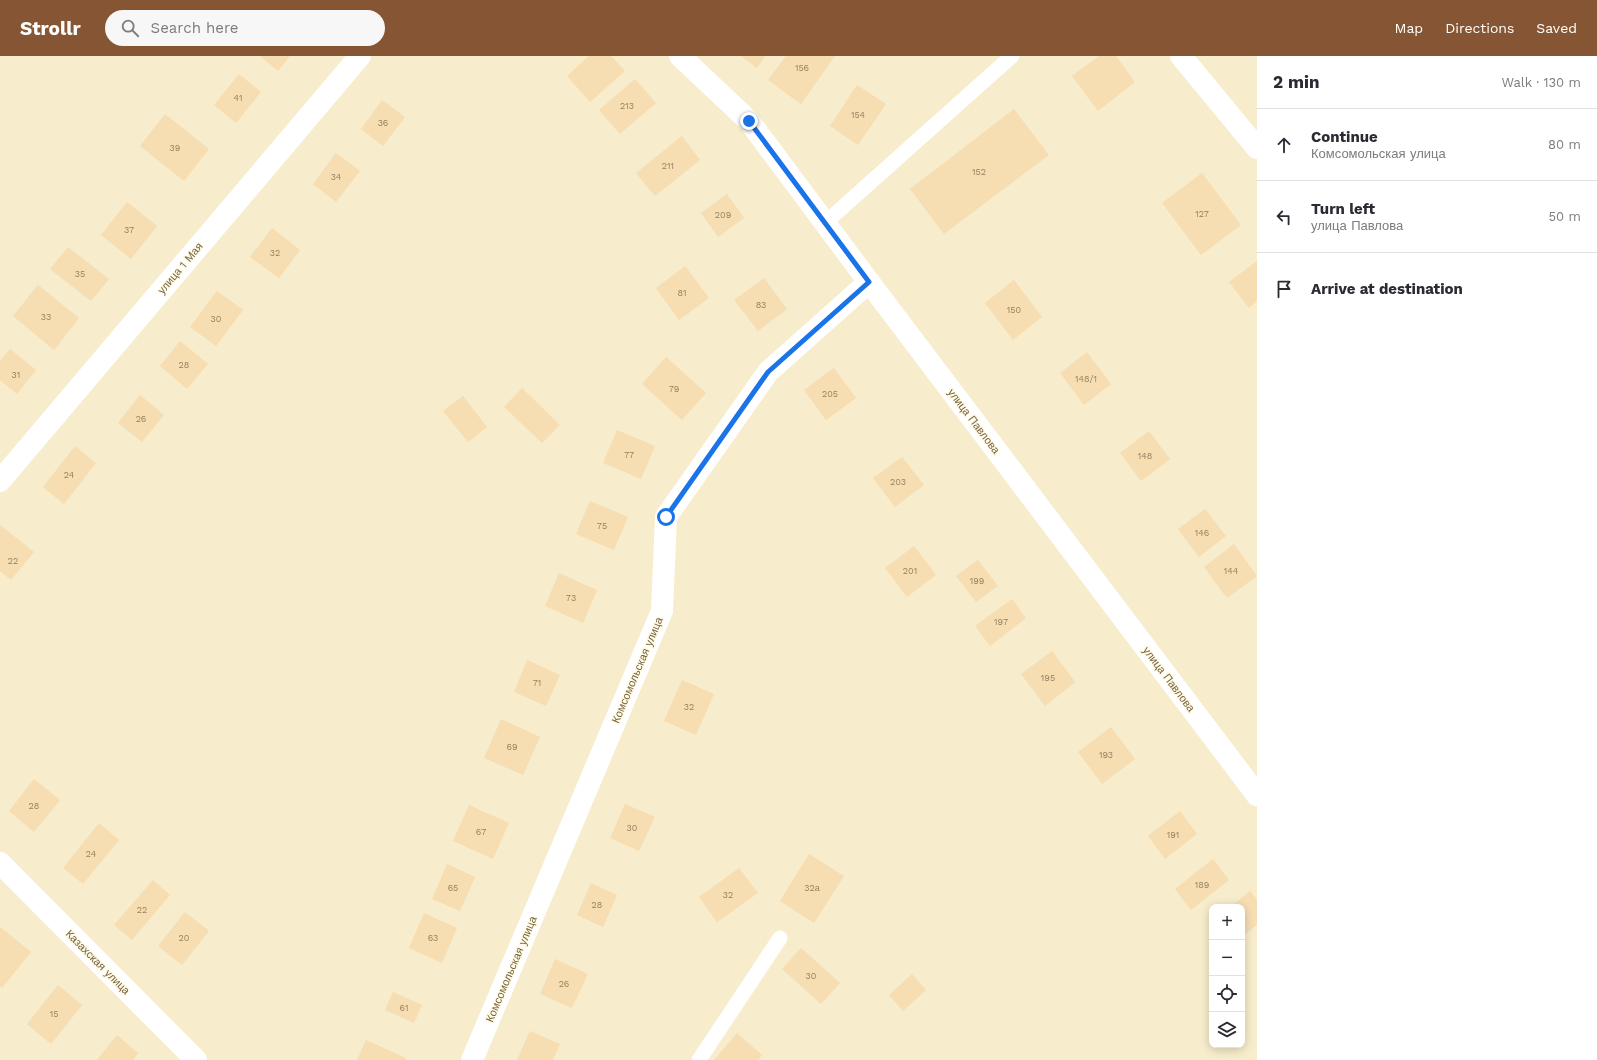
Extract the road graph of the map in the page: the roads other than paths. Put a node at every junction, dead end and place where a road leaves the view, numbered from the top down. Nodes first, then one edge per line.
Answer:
1 (360, 56) edge
2 (680, 56) edge
3 (1012, 56) edge
4 (1180, 56) edge
5 (1257, 148) edge
6 (825, 223) junction
7 (869, 282) junction
8 (0, 480) edge
9 (1257, 795) edge
10 (0, 863) edge
11 (780, 938) dead end
12 (196, 1060) edge
13 (472, 1060) edge
14 (699, 1060) edge

1 - 8 street, улица 1 Мая
2 - 6 street, улица Павлова
3 - 6 lane
4 - 5 street
6 - 7 street, улица Павлова
7 - 9 street, улица Павлова
7 - 13 street, Комсомольская улица
10 - 12 street, Казахская улица
11 - 14 lane

